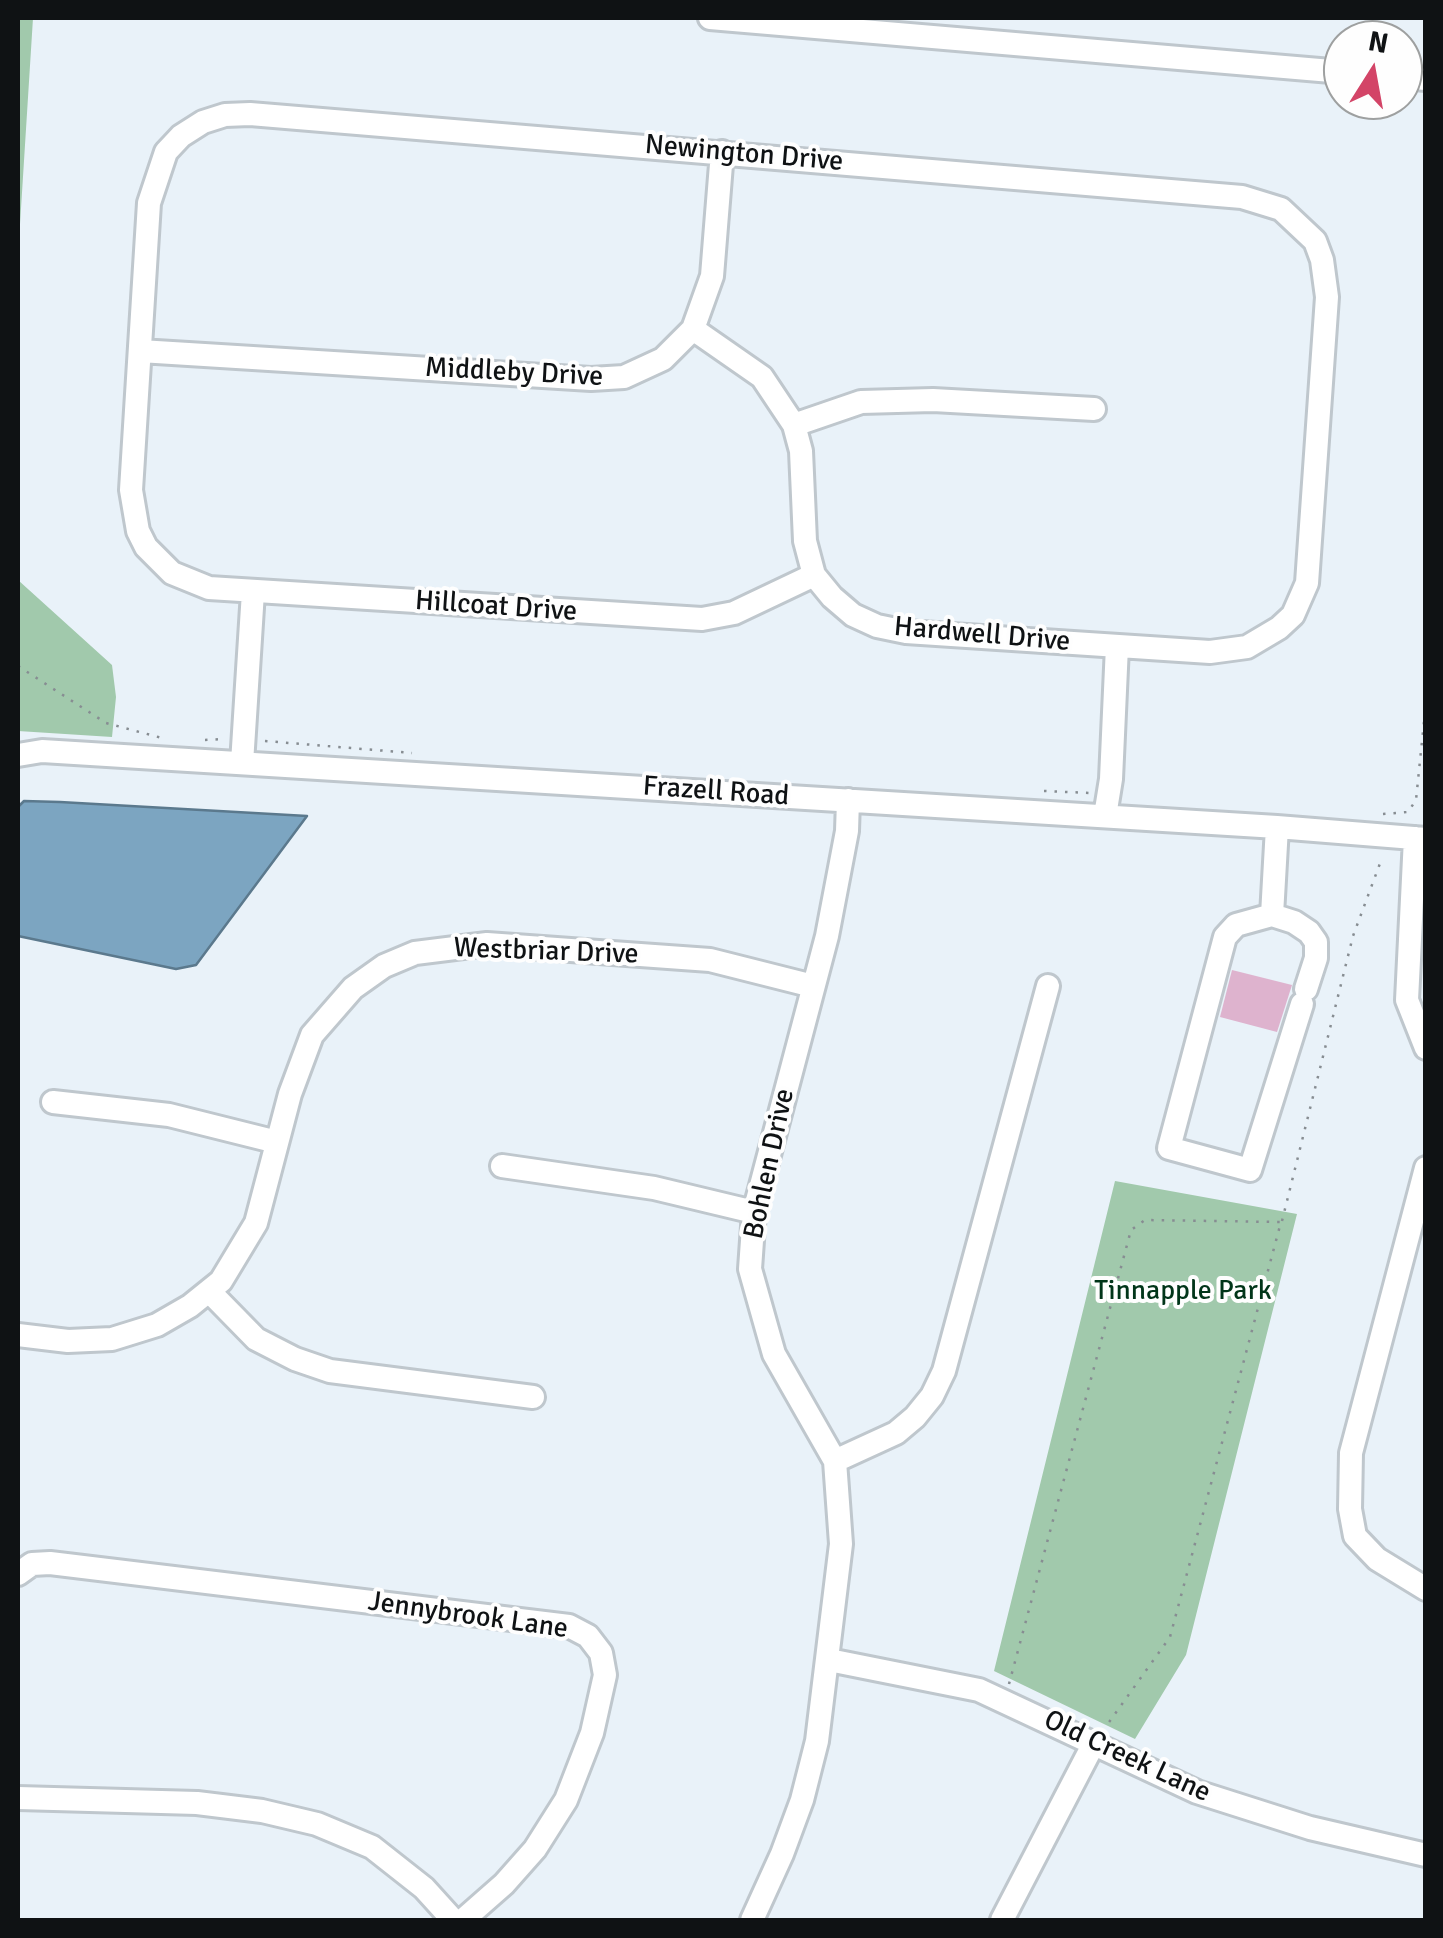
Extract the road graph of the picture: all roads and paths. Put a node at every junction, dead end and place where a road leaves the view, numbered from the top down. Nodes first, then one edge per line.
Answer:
1 (710, 18) edge
2 (1323, 70) edge
3 (722, 152) junction
4 (693, 329) junction
5 (140, 351) junction
6 (1094, 409) dead end
7 (794, 424) junction
8 (814, 575) junction
9 (253, 592) junction
10 (1278, 628) joint
11 (1117, 646) junction
12 (18, 666) edge
13 (1426, 702) edge
14 (1424, 733) edge
15 (166, 738) dead end
16 (224, 739) dead end
17 (199, 740) dead end
18 (18, 755) edge
19 (242, 763) junction
20 (848, 800) junction
21 (1416, 800) dead end
22 (1105, 816) junction
23 (1277, 827) junction
24 (1420, 839) edge
25 (1383, 856) dead end
26 (1272, 915) junction
27 (813, 986) junction
28 (1048, 986) dead end
29 (1426, 1048) edge
30 (54, 1102) dead end
31 (277, 1142) junction
32 (502, 1166) dead end
33 (1426, 1168) edge
34 (754, 1212) junction
35 (1281, 1222) junction
36 (208, 1291) junction
37 (18, 1335) edge
38 (533, 1398) dead end
39 (836, 1461) junction
40 (18, 1574) edge
41 (1426, 1589) edge
42 (829, 1660) junction
43 (1004, 1700) junction
44 (1094, 1744) junction
45 (18, 1798) edge
46 (1426, 1855) edge
47 (453, 1920) edge
48 (463, 1920) edge
49 (752, 1920) edge
50 (1002, 1920) edge

1 - 2 street
3 - 4 street, Middleby Drive
3 - 5 street, Newington Drive
3 - 10 street, Newington Drive
4 - 5 street, Middleby Drive
4 - 7 street
5 - 9 street, Hillcoat Drive
6 - 7 street
7 - 8 street
8 - 9 street, Hillcoat Drive
8 - 11 street, Hardwell Drive
9 - 19 street
10 - 11 street, Hardwell Drive
11 - 22 street
12 - 15 path
13 - 14 path
14 - 21 path
16 - 17 path
18 - 19 street, Frazell Road
19 - 20 street, Frazell Road
20 - 22 street, Frazell Road
20 - 27 street, Bohlen Drive
22 - 23 street, Frazell Road
23 - 24 street, Frazell Road
23 - 26 street
24 - 29 street
25 - 35 path
26 - 26 street
27 - 31 street, Westbriar Drive
27 - 34 street, Bohlen Drive
28 - 39 street
30 - 31 street
31 - 36 street, Westbriar Drive
32 - 34 street
33 - 41 street
34 - 39 street, Bohlen Drive
35 - 43 path
35 - 44 path
36 - 37 street, Westbriar Drive
36 - 38 street
39 - 42 street, Bohlen Drive
40 - 48 street, Jennybrook Lane
42 - 43 street, Old Creek Lane
42 - 49 street, Bohlen Drive
43 - 44 street, Old Creek Lane
44 - 46 street, Old Creek Lane
44 - 50 street
45 - 47 street

